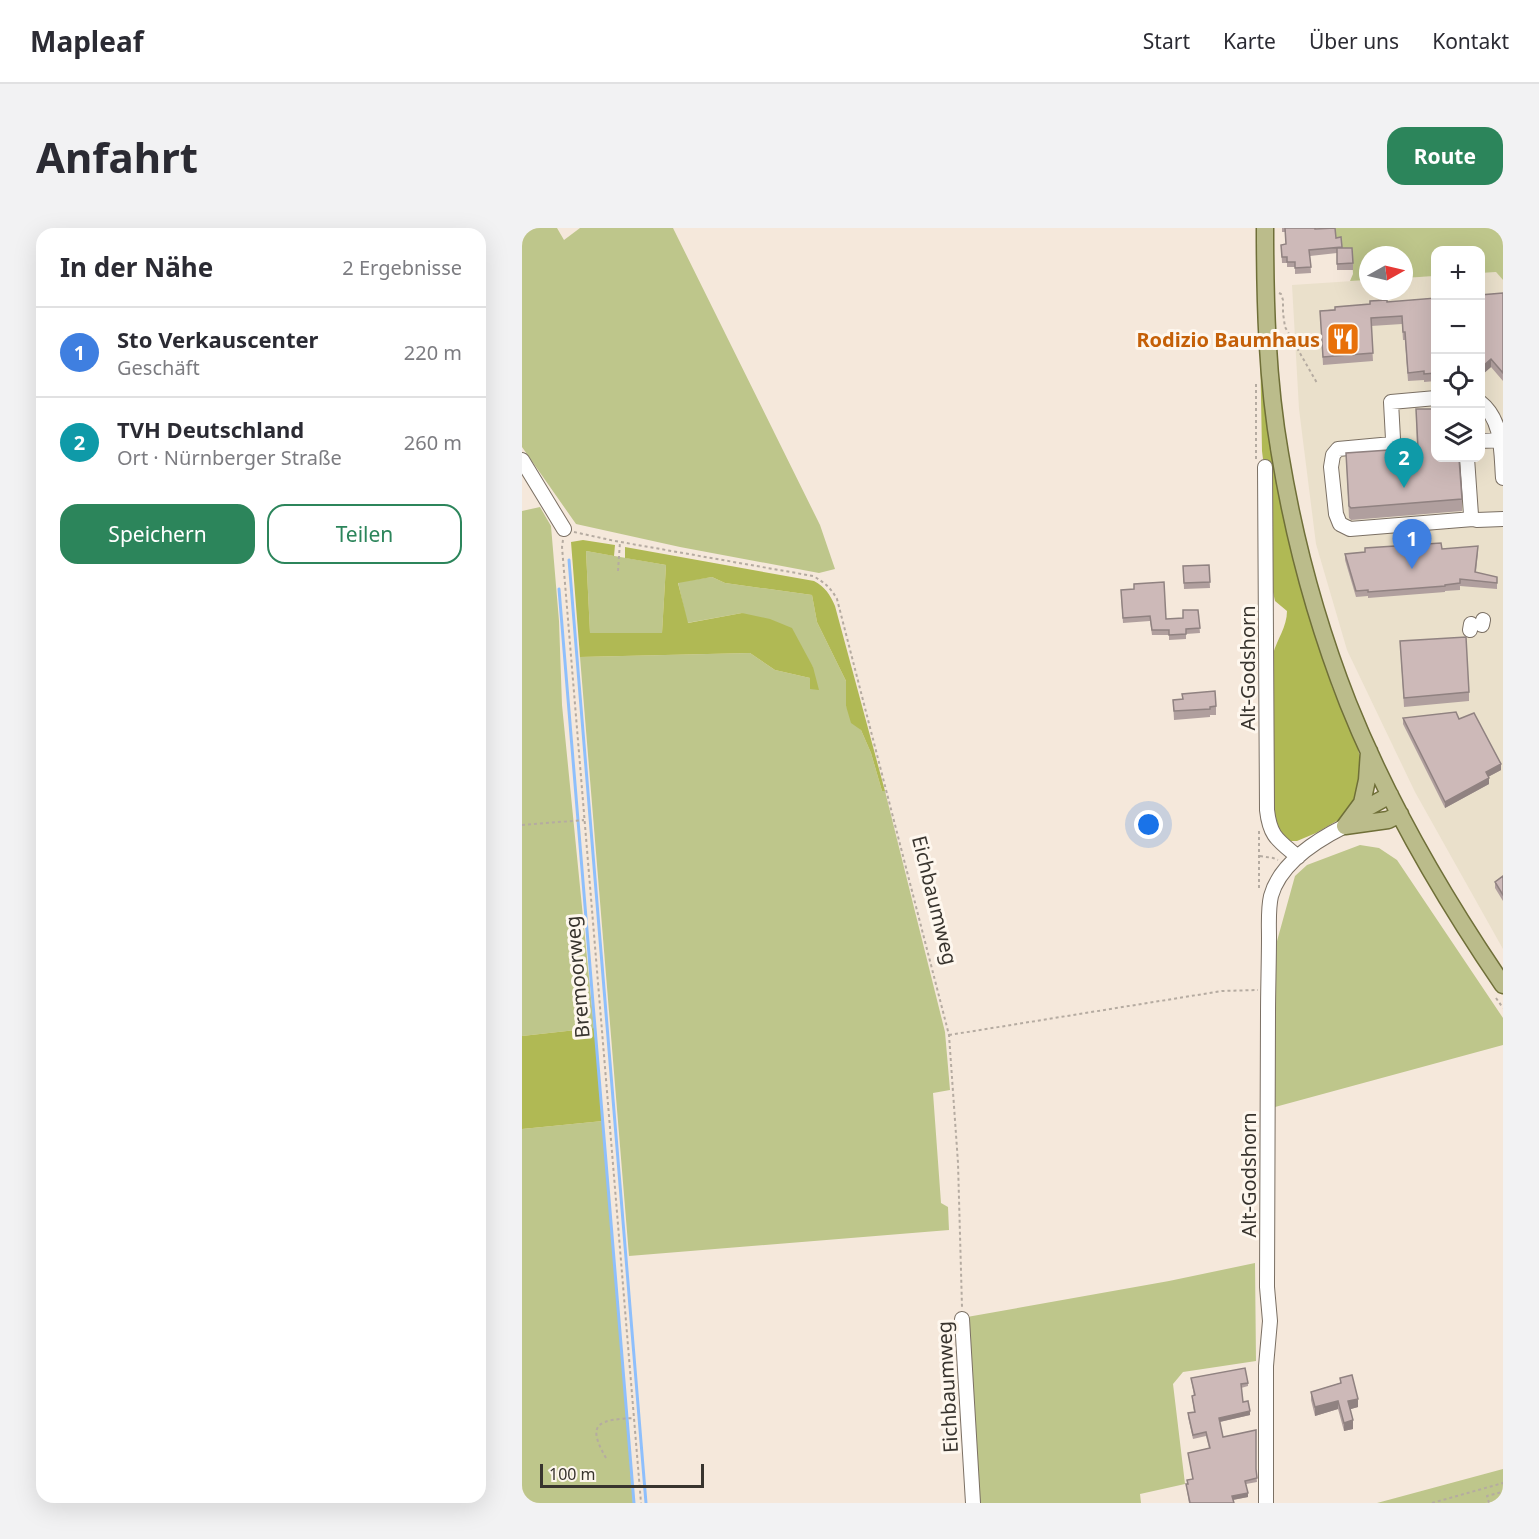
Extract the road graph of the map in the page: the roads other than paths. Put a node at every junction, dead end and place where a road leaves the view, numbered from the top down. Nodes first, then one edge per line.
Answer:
1 (1265, 228) edge
2 (1431, 398) edge
3 (1485, 407) edge
4 (1501, 440) edge
5 (1485, 441) edge
6 (522, 460) edge
7 (1468, 462) edge
8 (1261, 467) road end
9 (1503, 478) edge
10 (1473, 519) junction
11 (1503, 519) edge
12 (564, 530) road end
13 (1369, 751) junction
14 (1390, 795) junction
15 (1400, 814) junction
16 (1349, 821) junction
17 (1294, 862) junction
18 (1498, 989) edge
19 (962, 1319) road end
20 (973, 1503) edge
21 (1266, 1503) edge

1 - 13 main road
2 - 10 street
3 - 4 street
4 - 5 street
4 - 9 street
6 - 12 street
7 - 10 street
8 - 17 street, Alt-Godshorn
10 - 11 street
13 - 14 main road
13 - 16 main road
14 - 15 main road
14 - 16 main road
15 - 16 main road
15 - 18 main road
16 - 17 street, Alt-Godshorn
17 - 21 street, Alt-Godshorn
19 - 20 street, Eichbaumweg

